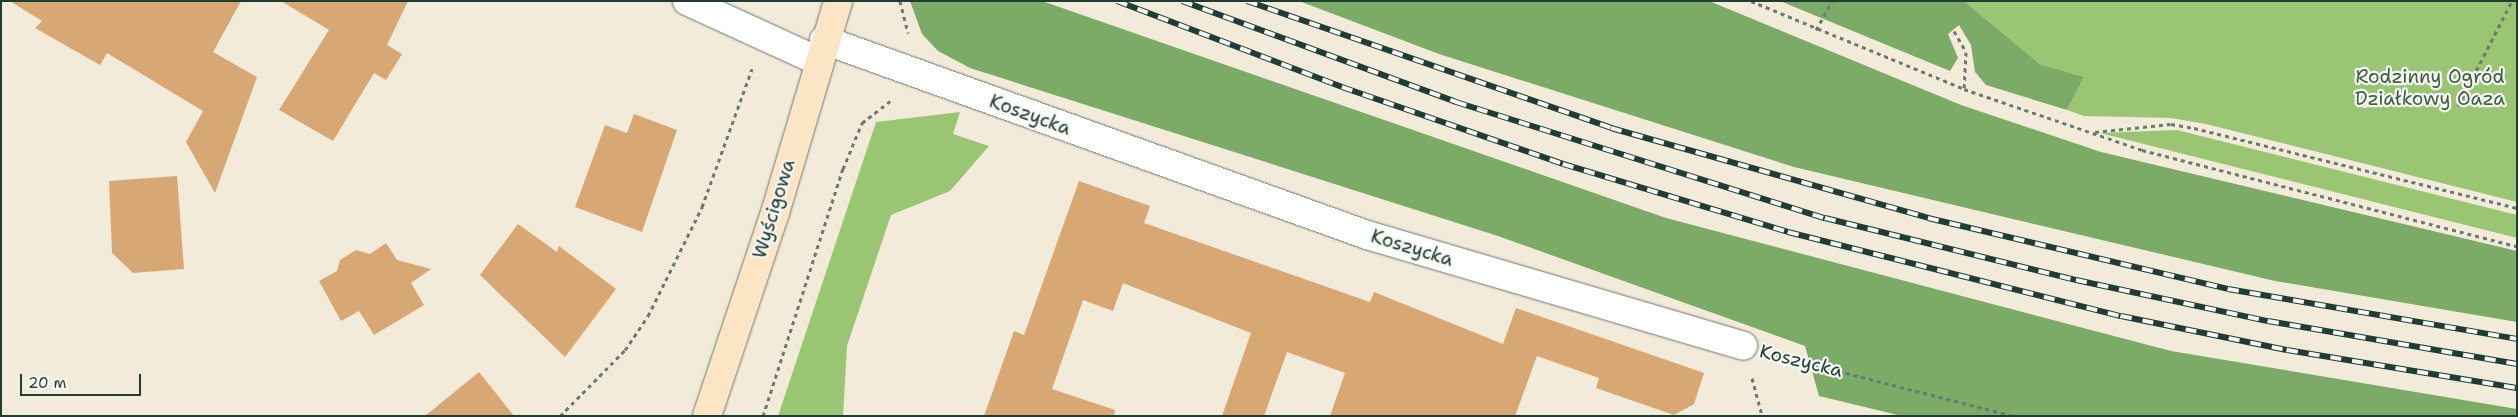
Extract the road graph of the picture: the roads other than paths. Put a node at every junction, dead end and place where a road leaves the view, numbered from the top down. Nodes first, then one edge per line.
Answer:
1 (687, 1) edge
2 (838, 1) edge
3 (821, 51) junction
4 (1743, 346) road end
5 (707, 416) edge

1 - 3 street, Koszycka
2 - 3 main road, Wyścigowa
3 - 4 street, Koszycka
3 - 5 main road, Wyścigowa

